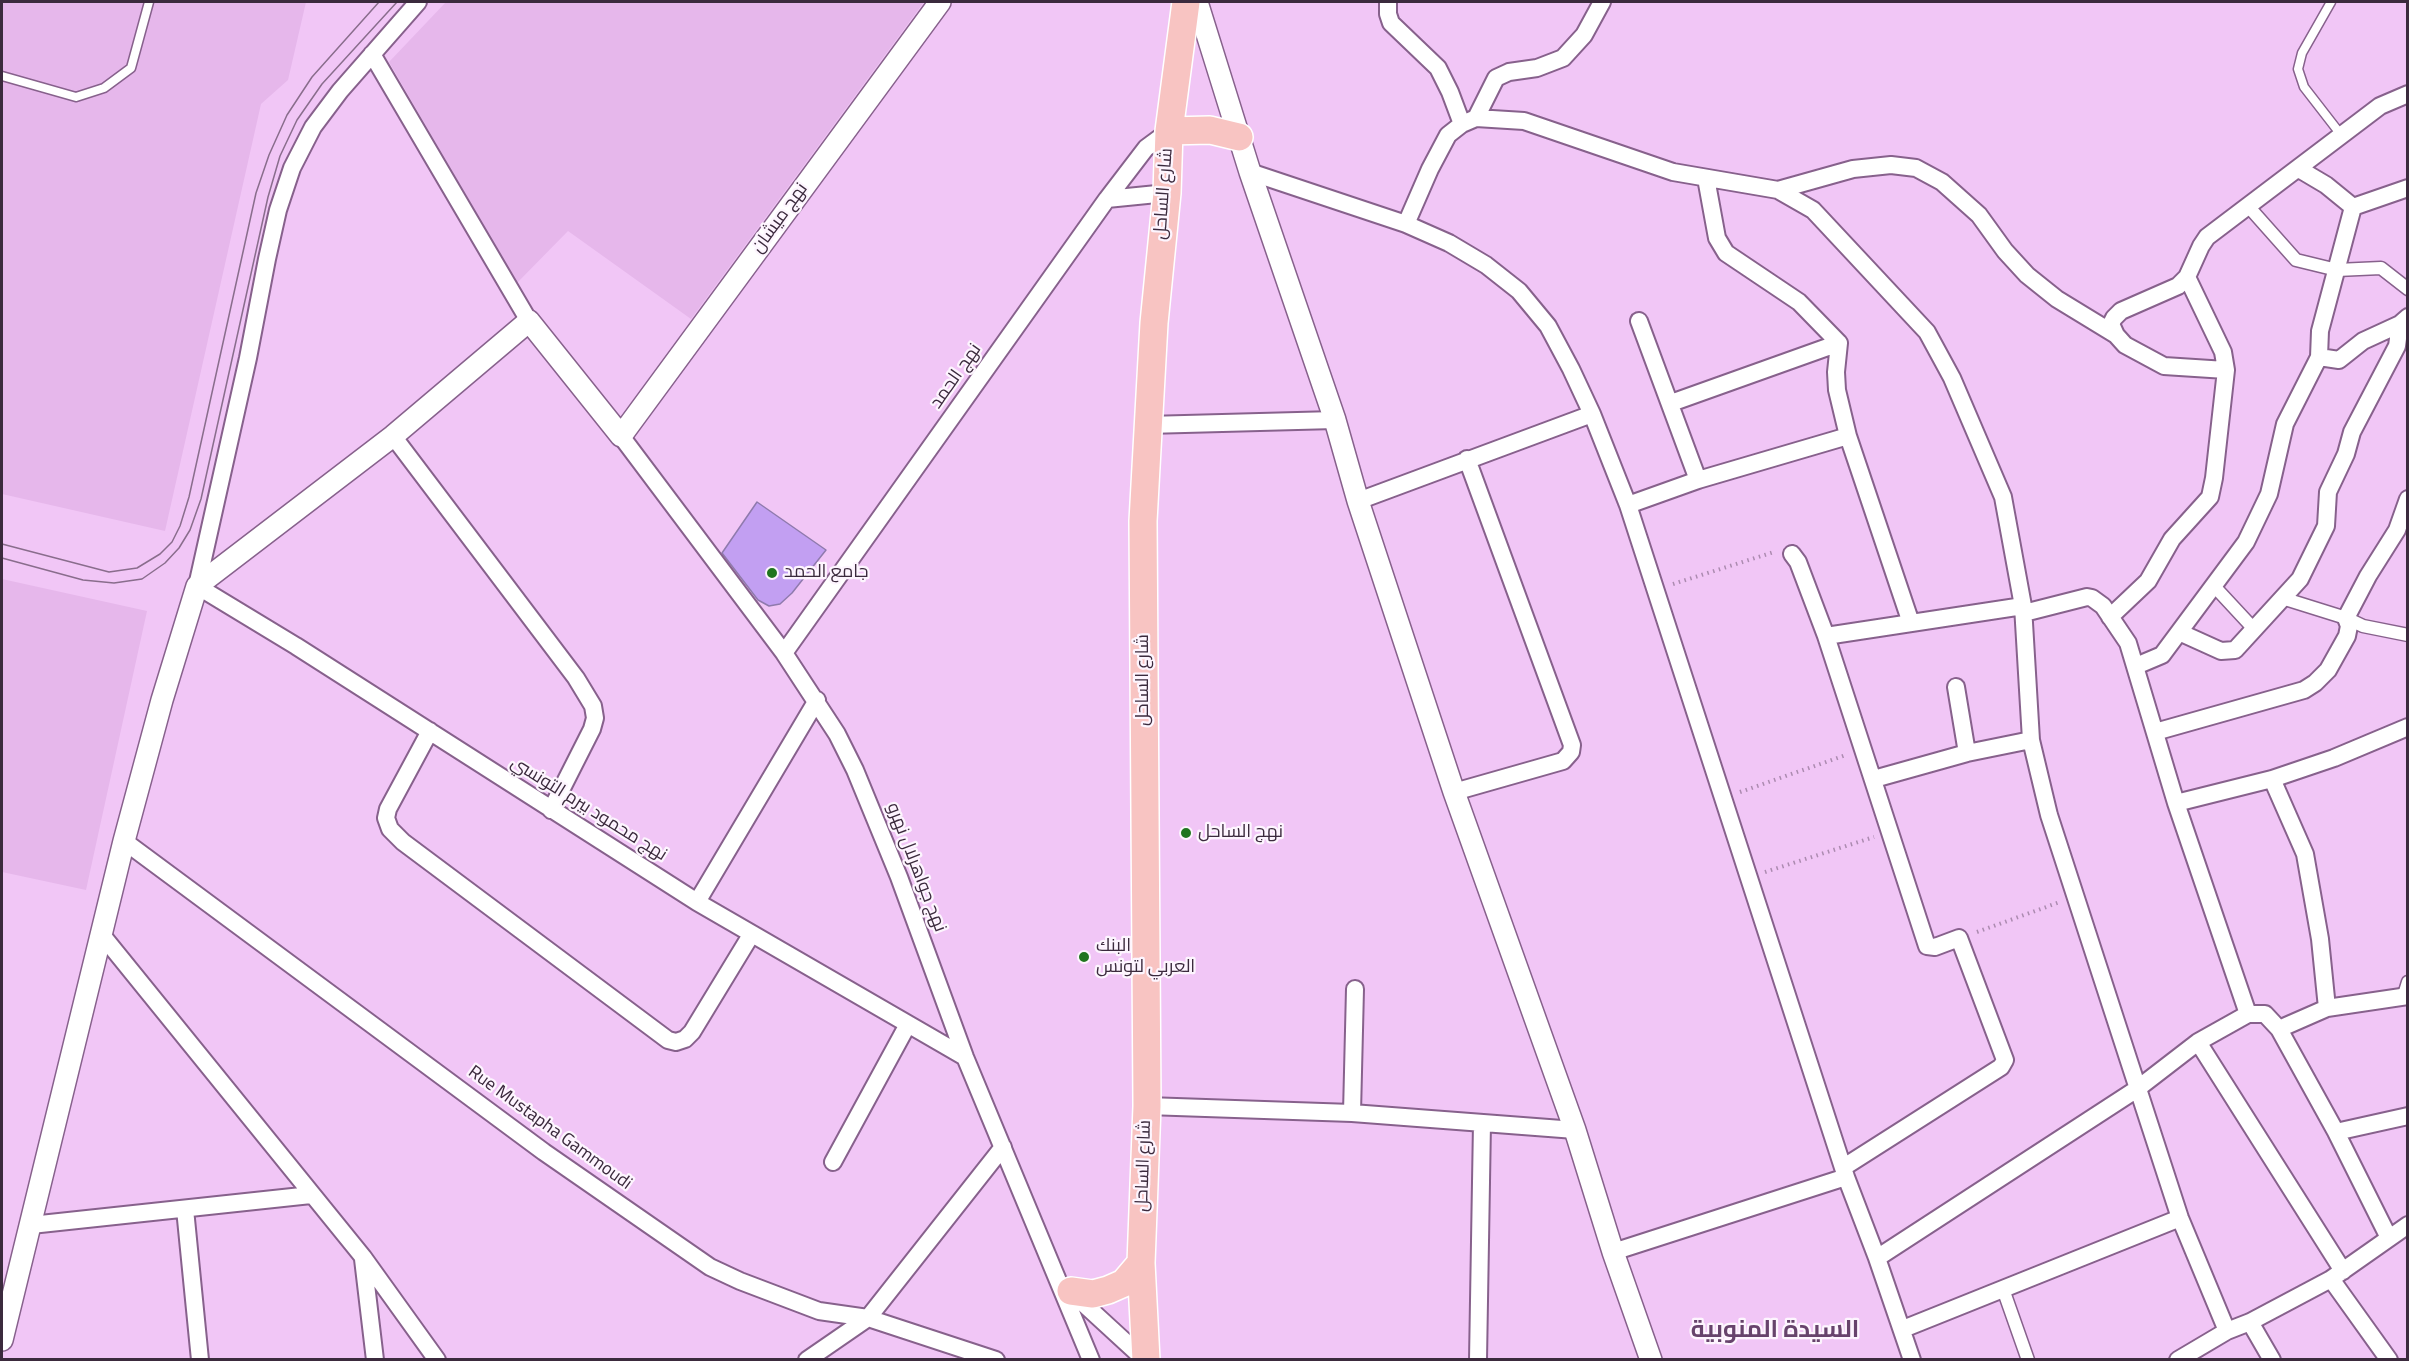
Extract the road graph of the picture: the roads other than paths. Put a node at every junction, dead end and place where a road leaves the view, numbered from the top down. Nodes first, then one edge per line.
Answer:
1 (149, 2) edge
2 (418, 2) edge
3 (940, 2) edge
4 (1186, 2) edge
5 (1197, 2) edge
6 (1388, 2) edge
7 (1602, 2) edge
8 (2331, 2) edge
9 (372, 54) junction
10 (2, 76) edge
11 (2408, 94) edge
12 (1469, 121) junction
13 (1169, 131) junction
14 (2342, 136) junction
15 (1239, 137) junction
16 (2299, 169) junction
17 (1250, 172) junction
18 (1706, 178) junction
19 (2408, 188) edge
20 (1778, 190) junction
21 (1167, 193) junction
22 (1107, 199) junction
23 (2248, 206) junction
24 (2354, 207) junction
25 (1406, 224) junction
26 (2337, 270) junction
27 (2187, 278) junction
28 (2408, 289) edge
29 (529, 321) junction
30 (1640, 321) dead end
31 (2404, 321) edge
32 (2116, 335) junction
33 (1839, 343) junction
34 (2319, 357) junction
35 (2226, 370) junction
36 (1671, 403) junction
37 (1592, 414) junction
38 (1335, 420) junction
39 (1147, 425) junction
40 (393, 436) junction
41 (621, 436) junction
42 (1848, 436) junction
43 (1467, 459) junction
44 (1698, 480) junction
45 (2408, 499) edge
46 (1359, 501) junction
47 (1628, 505) junction
48 (2402, 533) edge
49 (1792, 554) road end
50 (197, 586) junction
51 (2214, 586) junction
52 (2282, 598) junction
53 (2024, 610) junction
54 (2110, 617) junction
55 (2346, 618) junction
56 (1911, 623) junction
57 (2253, 628) junction
58 (2179, 632) junction
59 (2408, 635) edge
60 (1826, 636) junction
61 (784, 653) junction
62 (2136, 666) junction
63 (1956, 687) dead end
64 (817, 700) junction
65 (2408, 727) edge
66 (430, 731) junction
67 (2155, 732) junction
68 (2031, 740) junction
69 (1967, 753) junction
70 (1874, 779) junction
71 (2272, 779) junction
72 (1454, 792) junction
73 (2176, 803) junction
74 (551, 810) junction
75 (124, 841) junction
76 (697, 902) junction
77 (102, 935) junction
78 (751, 935) junction
79 (1355, 989) dead end
80 (2406, 991) edge
81 (2327, 1008) junction
82 (2248, 1014) junction
83 (907, 1026) junction
84 (2278, 1029) junction
85 (2198, 1042) junction
86 (964, 1057) junction
87 (2137, 1089) junction
88 (1147, 1106) junction
89 (1352, 1113) junction
90 (2408, 1116) edge
91 (1482, 1123) junction
92 (1575, 1130) junction
93 (2336, 1132) junction
94 (1003, 1147) junction
95 (833, 1162) dead end
96 (1845, 1172) junction
97 (311, 1195) junction
98 (185, 1209) junction
99 (2180, 1218) junction
100 (30, 1225) junction
101 (2401, 1233) edge
102 (1613, 1252) junction
103 (363, 1257) junction
104 (1877, 1258) junction
105 (1141, 1263) junction
106 (2337, 1275) junction
107 (1063, 1285) junction
108 (2003, 1289) junction
109 (868, 1317) junction
110 (2250, 1322) junction
111 (1903, 1329) junction
112 (3, 1330) edge
113 (2227, 1331) junction
114 (200, 1359) edge
115 (375, 1359) edge
116 (436, 1359) edge
117 (807, 1359) edge
118 (996, 1359) edge
119 (1091, 1359) edge
120 (1146, 1359) edge
121 (1478, 1359) edge
122 (1651, 1359) edge
123 (1912, 1359) edge
124 (2028, 1359) edge
125 (2178, 1359) edge
126 (2272, 1359) edge
127 (2389, 1359) edge

1 - 10 lane
2 - 9 street
3 - 41 street, نهج ميشان
4 - 13 main road, شارع الساحل
5 - 15 street
6 - 12 street
7 - 12 street
8 - 14 lane
9 - 29 street
9 - 50 street
11 - 14 street
12 - 18 street
12 - 25 street
13 - 15 main road
13 - 21 main road, شارع الساحل
13 - 22 street, نهج الحمد
14 - 16 street
15 - 17 street
16 - 23 street
16 - 24 street
17 - 25 street
17 - 38 street
18 - 20 street
18 - 33 street
19 - 24 street
20 - 32 street
20 - 53 street
21 - 22 street
21 - 39 main road, شارع الساحل
22 - 61 street, نهج الحمد
23 - 26 street
23 - 27 street
24 - 26 street
25 - 37 street
26 - 28 street
26 - 34 street
27 - 32 street
27 - 35 street
29 - 40 street
29 - 41 street
30 - 36 street
31 - 34 street
31 - 52 street
32 - 35 street
33 - 36 street
33 - 42 street
34 - 51 street
35 - 54 street
36 - 44 street
37 - 43 street
37 - 47 street
38 - 39 street
38 - 46 street
39 - 88 main road, شارع الساحل
40 - 50 street
40 - 74 street
41 - 61 street, نهج جواهرلال نهرو
42 - 44 street
42 - 56 street
43 - 46 street
43 - 72 street
44 - 47 street
45 - 48 street
46 - 72 street
47 - 96 street
48 - 55 street
49 - 60 street
50 - 66 street, نهج محمود بيرم التونسي
50 - 75 street
51 - 57 street
51 - 58 street
52 - 55 street
52 - 57 street
53 - 54 street
53 - 56 street
53 - 68 street
54 - 62 street
55 - 59 street
55 - 67 street
56 - 60 street
57 - 58 street
58 - 62 street
60 - 70 street
61 - 64 street, نهج جواهرلال نهرو
62 - 67 street
63 - 69 street
64 - 76 street
64 - 86 street, نهج جواهرلال نهرو
65 - 71 street
66 - 74 street, نهج محمود بيرم التونسي
66 - 78 street
67 - 73 street
68 - 69 street
68 - 87 street
69 - 70 street
70 - 96 street
71 - 73 street
71 - 81 street
72 - 92 street
73 - 82 street
74 - 76 street, نهج محمود بيرم التونسي
75 - 77 street
75 - 109 street, Rue Mustapha Gammoudi
76 - 78 street, نهج محمود بيرم التونسي
77 - 97 street
77 - 100 street
78 - 83 street, نهج محمود بيرم التونسي
79 - 89 street
80 - 81 street
81 - 84 street
82 - 84 street
82 - 85 street
83 - 86 street, نهج محمود بيرم التونسي
83 - 95 street
84 - 93 street
85 - 87 street
85 - 106 street
86 - 94 street, نهج جواهرلال نهرو
87 - 99 street
87 - 104 street
88 - 89 street
88 - 105 main road, شارع الساحل
89 - 91 street
90 - 93 street
91 - 92 street
91 - 121 street
92 - 102 street
93 - 101 street
94 - 107 street, نهج جواهرلال نهرو
94 - 109 street
96 - 102 street
96 - 104 street
97 - 98 street
97 - 103 street
98 - 100 street
98 - 114 street
99 - 108 street
99 - 113 street
100 - 112 street
101 - 106 street
102 - 122 street
103 - 115 street
103 - 116 street
104 - 111 street
105 - 107 main road
105 - 120 main road, شارع الساحل
106 - 110 street
106 - 127 street
107 - 119 street, نهج جواهرلال نهرو
107 - 120 street
108 - 111 street
108 - 124 street
109 - 117 street
109 - 118 street, Rue Mustapha Gammoudi
110 - 113 street
110 - 126 street
111 - 123 street
113 - 125 street

